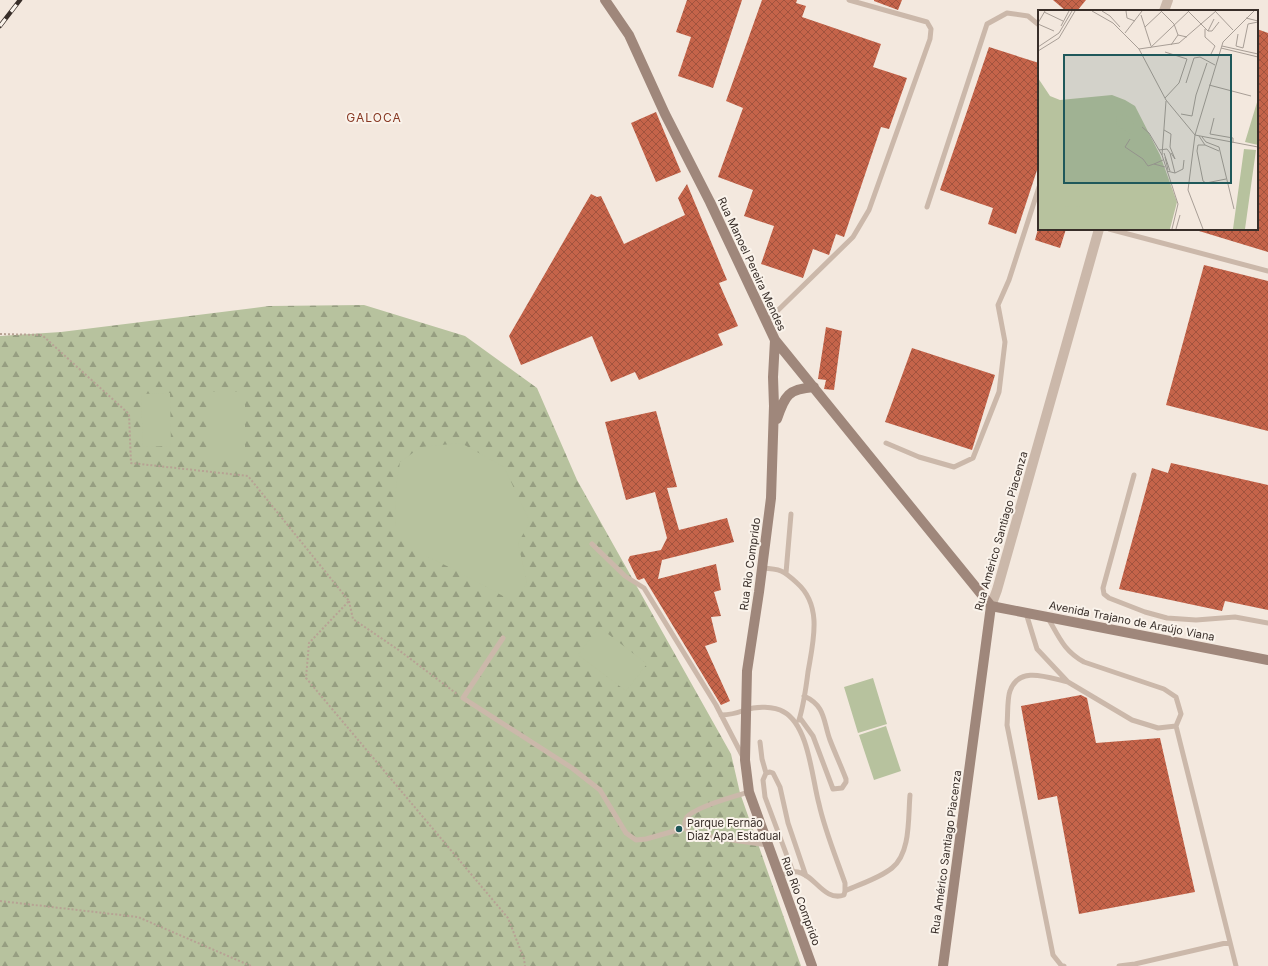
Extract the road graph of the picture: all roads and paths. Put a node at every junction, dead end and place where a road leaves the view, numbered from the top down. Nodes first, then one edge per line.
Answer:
1 (605, 0) edge
2 (849, 0) edge
3 (1168, 0) edge
4 (1164, 10) edge
5 (1038, 24) edge
6 (1038, 190) edge
7 (926, 207) dead end
8 (1099, 230) edge
9 (1113, 230) edge
10 (1268, 271) edge
11 (766, 322) junction
12 (0, 334) edge
13 (774, 340) junction
14 (814, 387) junction
15 (774, 430) junction
16 (886, 443) dead end
17 (1134, 475) dead end
18 (791, 514) dead end
19 (592, 544) dead end
20 (762, 568) junction
21 (786, 573) junction
22 (349, 601) junction
23 (991, 606) junction
24 (1026, 613) junction
25 (1048, 617) junction
26 (1268, 623) edge
27 (503, 638) dead end
28 (1268, 660) edge
29 (1068, 682) junction
30 (804, 696) junction
31 (462, 698) junction
32 (746, 710) junction
33 (722, 715) junction
34 (800, 718) junction
35 (798, 726) junction
36 (1176, 726) junction
37 (760, 742) dead end
38 (745, 760) junction
39 (766, 773) junction
40 (749, 792) junction
41 (910, 795) dead end
42 (685, 828) junction
43 (768, 845) junction
44 (793, 872) junction
45 (779, 876) junction
46 (806, 876) junction
47 (845, 891) junction
48 (0, 901) edge
49 (1230, 942) junction
50 (251, 966) edge
51 (525, 966) edge
52 (812, 966) edge
53 (943, 966) edge
54 (1064, 966) edge
55 (1119, 966) edge
56 (1236, 966) edge

1 - 11 street, Rua Manoel Pereira Mendes
2 - 11 lane
3 - 4 street
5 - 7 lane
6 - 16 lane
8 - 23 street, Rua Américo Santiago Piacenza
9 - 10 lane
11 - 13 street, Rua Manoel Pereira Mendes
12 - 22 path
13 - 14 street, Rua Manoel Pereira Mendes
13 - 15 street, Rua Rio Comprido
14 - 15 street
14 - 23 street, Rua Manoel Pereira Mendes
15 - 20 street, Rua Rio Comprido
17 - 26 lane
18 - 21 lane
19 - 33 lane
20 - 21 lane
20 - 32 street, Rua Rio Comprido
21 - 30 lane
22 - 31 path
22 - 51 path
23 - 24 street, Avenida Trajano de Araújo Viana
23 - 53 street, Rua Américo Santiago Piacenza
24 - 25 street, Avenida Trajano de Araújo Viana
24 - 29 lane
25 - 28 street, Avenida Trajano de Araújo Viana
25 - 36 lane
27 - 31 lane
29 - 36 lane
29 - 54 lane
30 - 34 lane
30 - 34 lane
31 - 42 lane
32 - 33 lane
32 - 35 lane
32 - 38 street, Rua Rio Comprido
33 - 38 lane
34 - 35 lane
35 - 47 lane
36 - 49 lane
37 - 39 lane
38 - 40 street, Rua Rio Comprido
39 - 44 lane
39 - 46 lane
40 - 42 lane
40 - 43 street, Rua Rio Comprido
41 - 47 lane
42 - 43 lane
43 - 45 street, Rua Rio Comprido
44 - 45 lane
44 - 46 lane
45 - 52 street, Rua Rio Comprido
46 - 47 lane
48 - 50 path
49 - 55 lane
49 - 56 lane

